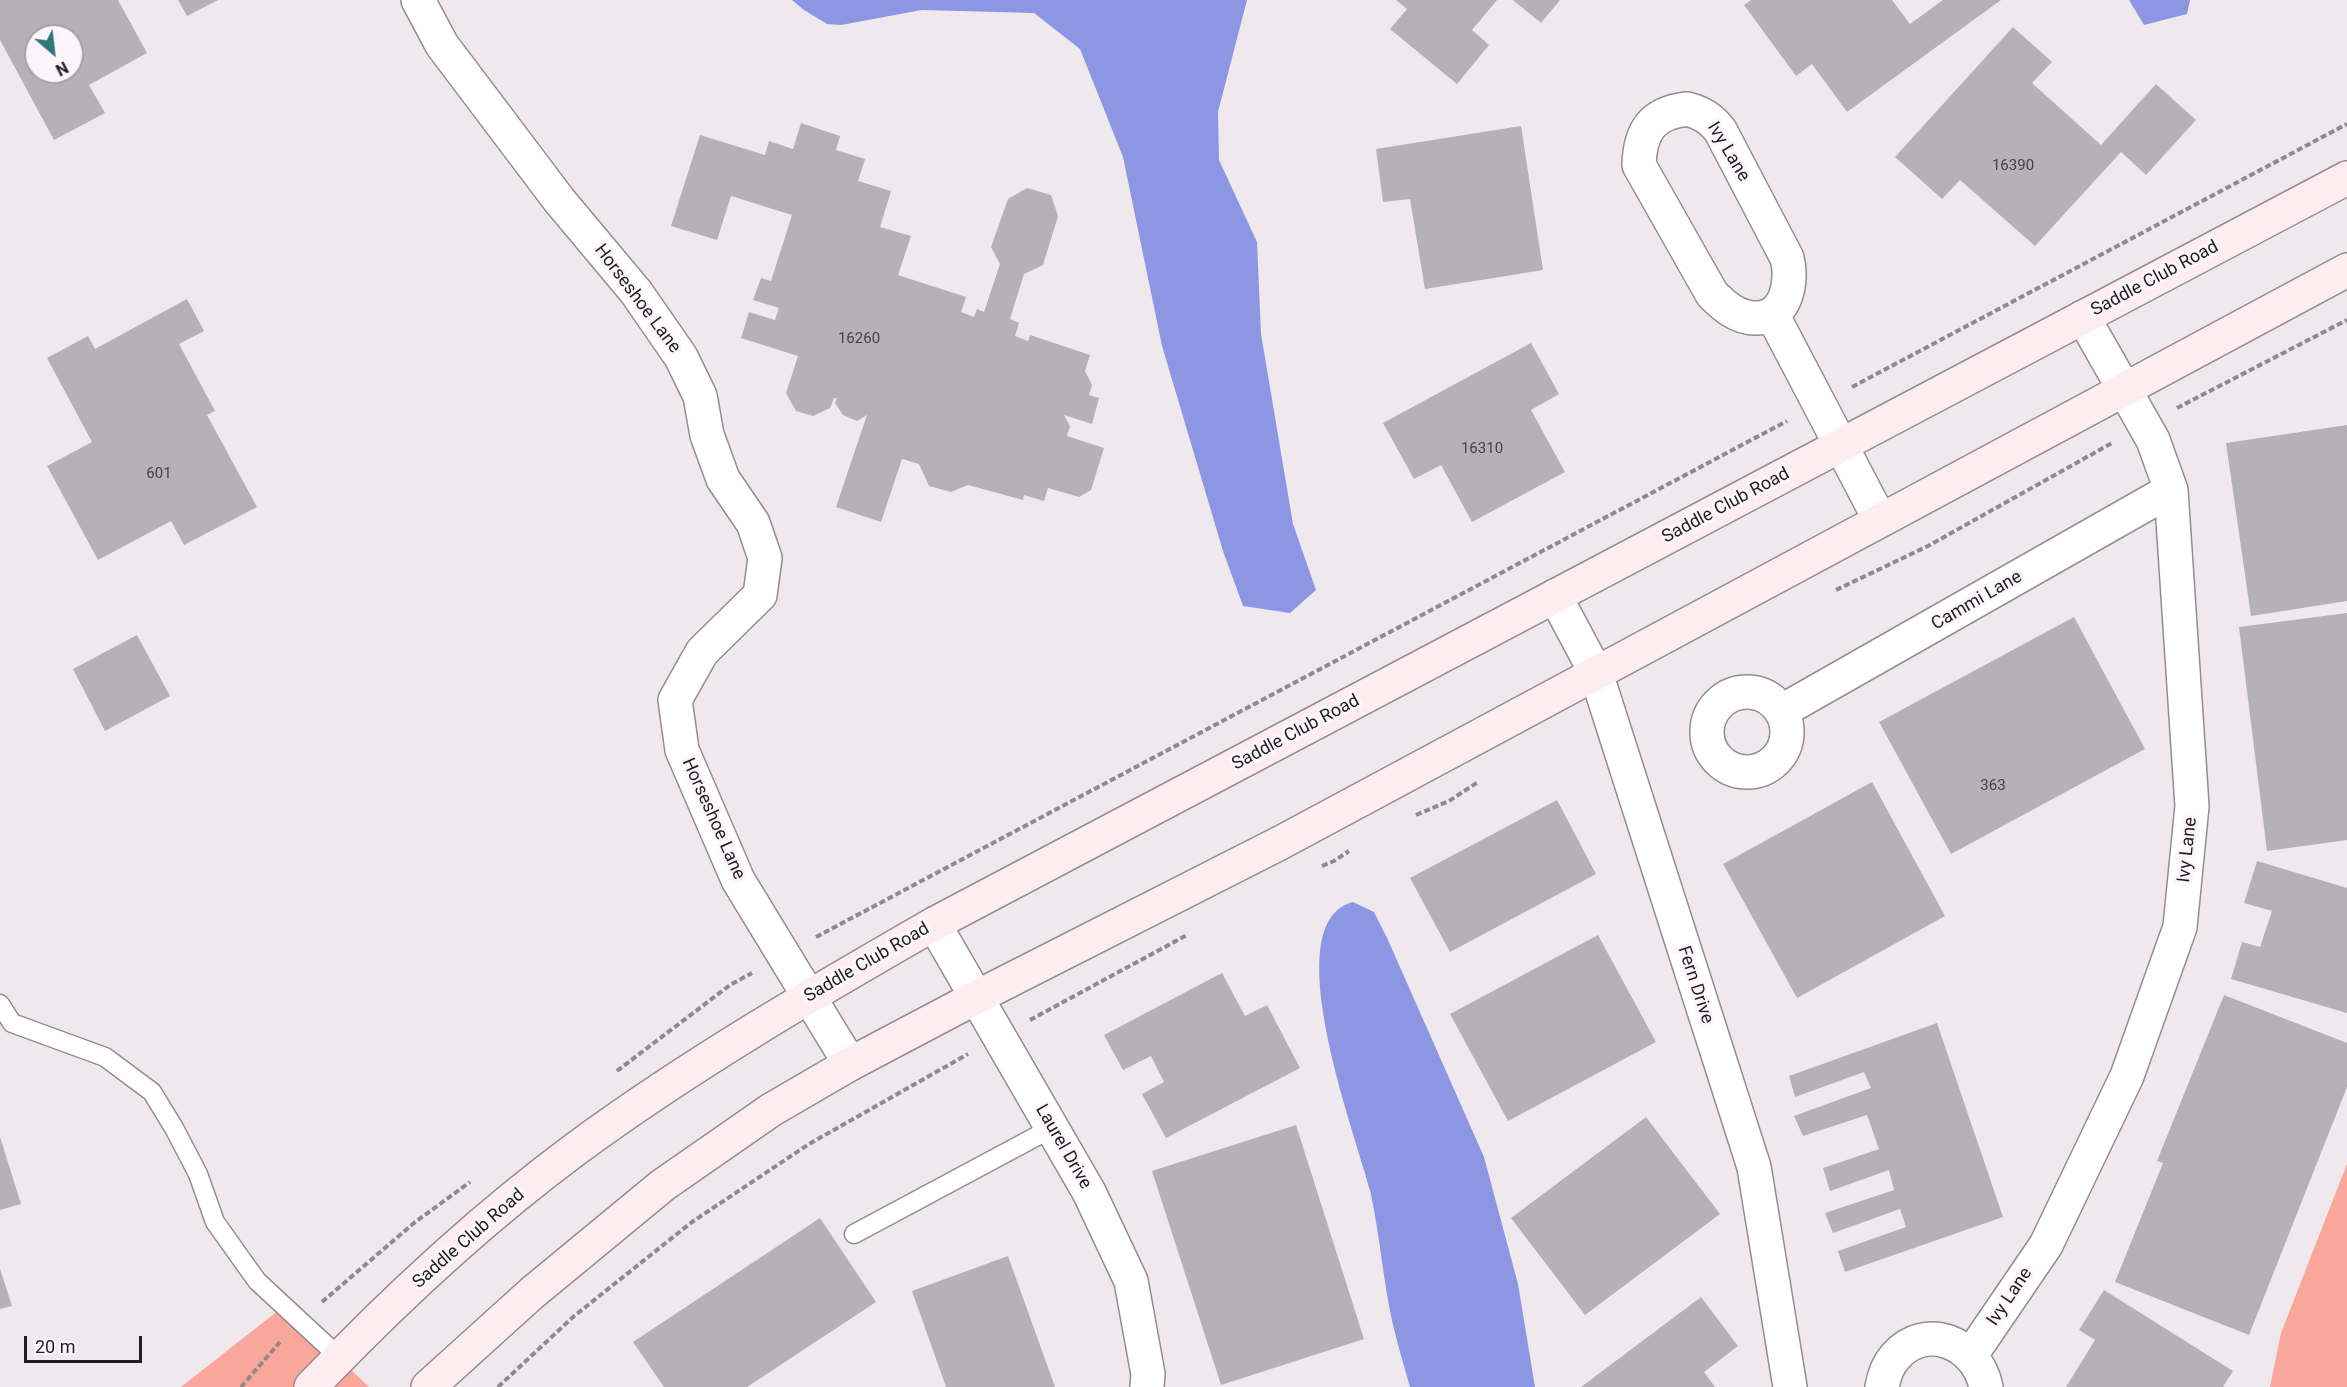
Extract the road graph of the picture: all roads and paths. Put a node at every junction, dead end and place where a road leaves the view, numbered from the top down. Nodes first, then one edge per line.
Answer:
1 (418, 0) edge
2 (2347, 178) edge
3 (2347, 270) edge
4 (1772, 314) junction
5 (2083, 317) junction
6 (2347, 320) edge
7 (2123, 389) junction
8 (2144, 426) junction
9 (1842, 445) junction
10 (2171, 490) junction
11 (1880, 520) junction
12 (1831, 592) dead end
13 (1555, 596) junction
14 (1596, 673) junction
15 (1782, 711) dead end
16 (1479, 782) dead end
17 (1408, 819) dead end
18 (1351, 850) dead end
19 (1312, 869) dead end
20 (934, 924) junction
21 (1197, 930) dead end
22 (808, 996) junction
23 (975, 998) junction
24 (0, 1004) edge
25 (999, 1037) junction
26 (850, 1064) junction
27 (1052, 1128) junction
28 (854, 1234) dead end
29 (1971, 1354) junction
30 (339, 1357) junction
31 (311, 1387) edge
32 (428, 1387) edge
33 (498, 1387) edge
34 (1146, 1387) edge
35 (1790, 1387) edge
36 (1882, 1387) edge
37 (1986, 1387) edge

1 - 22 street, Horseshoe Lane
2 - 5 street, Saddle Club Road
3 - 7 street
4 - 4 street, Ivy Lane
4 - 9 street
5 - 7 street, Ivy Lane
5 - 9 street, Saddle Club Road
6 - 8 path
7 - 8 street, Ivy Lane
7 - 11 street
8 - 10 street, Ivy Lane
8 - 12 path
9 - 11 street
9 - 13 street, Saddle Club Road
10 - 15 street, Cammi Lane
10 - 29 street, Ivy Lane
11 - 14 street
13 - 14 street, Fern Drive
13 - 20 street, Saddle Club Road
14 - 23 street
14 - 35 street, Fern Drive
16 - 17 path
18 - 19 path
20 - 22 street, Saddle Club Road
20 - 23 street, Laurel Drive
21 - 25 path
22 - 26 street, Horseshoe Lane
22 - 30 street, Saddle Club Road
23 - 25 street, Laurel Drive
23 - 26 street
24 - 30 lane
25 - 27 street, Laurel Drive
25 - 33 path
26 - 32 street
27 - 28 lane
27 - 34 street, Laurel Drive
29 - 36 street
29 - 37 street
30 - 31 street, Saddle Club Road

